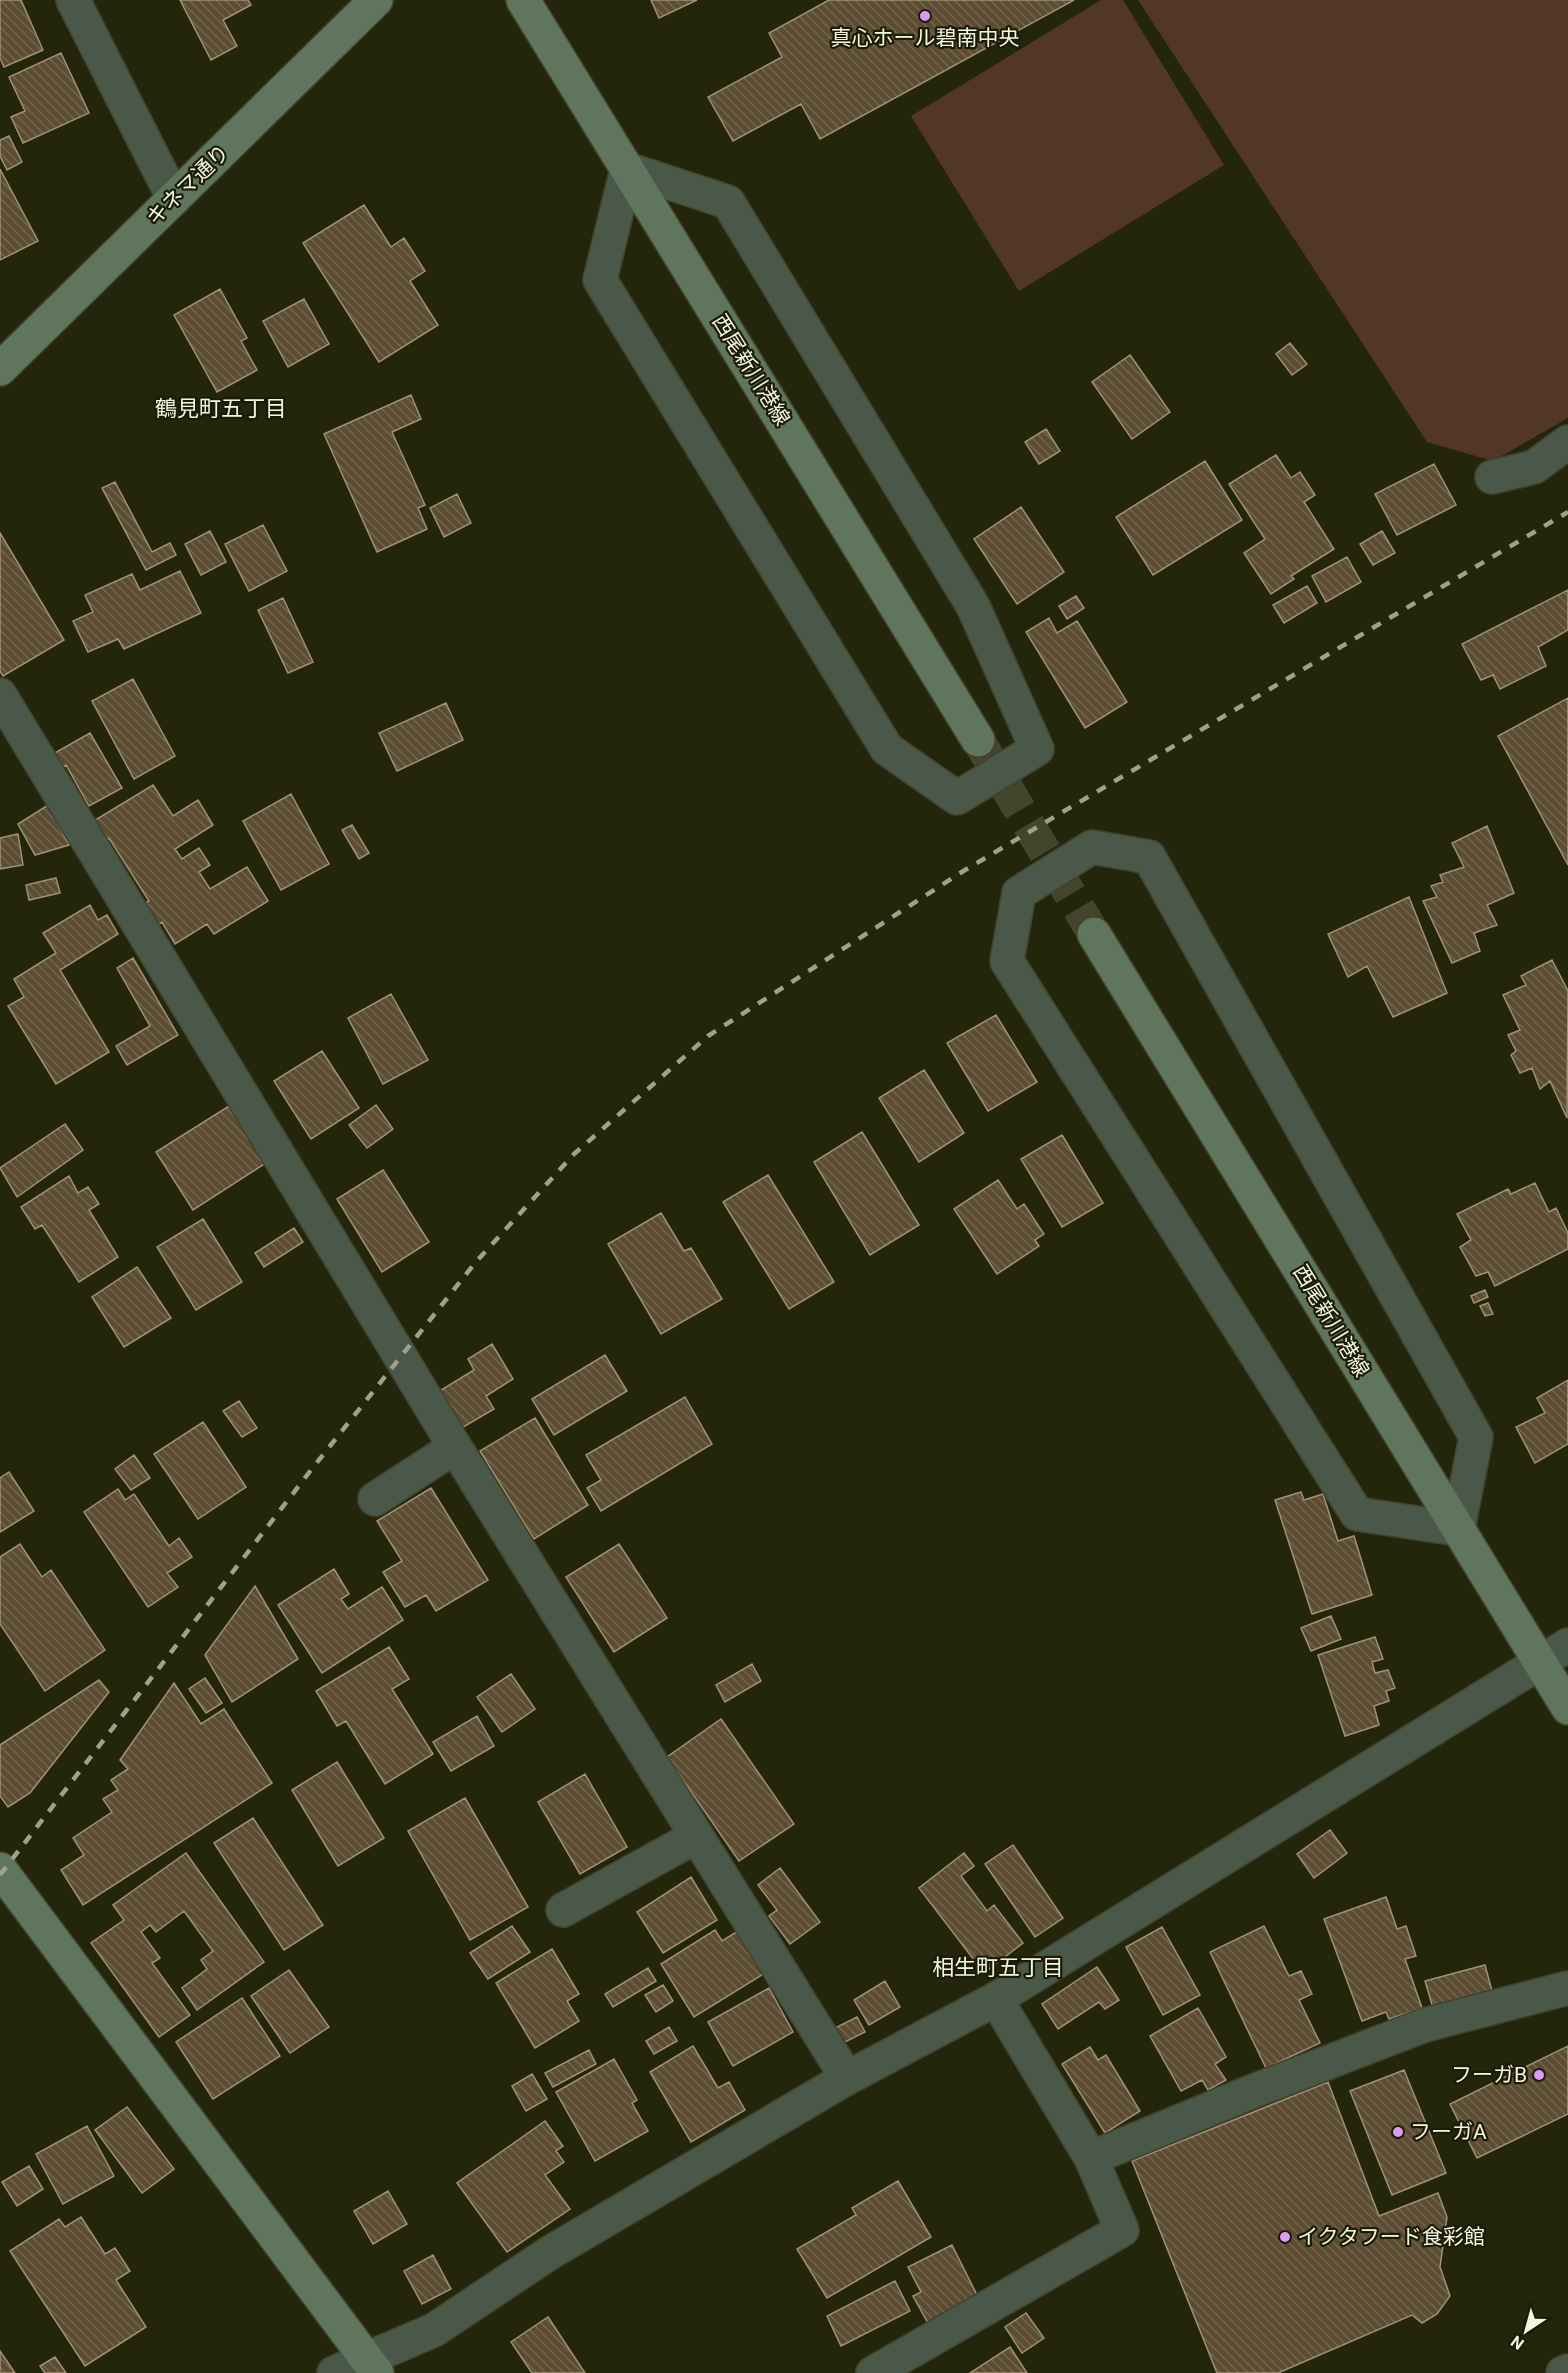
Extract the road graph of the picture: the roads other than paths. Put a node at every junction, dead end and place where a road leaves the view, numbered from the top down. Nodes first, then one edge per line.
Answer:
1 (73, 0) edge
2 (376, 0) edge
3 (523, 0) edge
4 (627, 169) junction
5 (174, 199) junction
6 (0, 369) edge
7 (1568, 442) edge
8 (1492, 477) dead end
9 (0, 695) edge
10 (978, 740) tunnel mouth
11 (1094, 934) tunnel mouth
12 (455, 1447) junction
13 (375, 1499) dead end
14 (1458, 1529) junction
15 (1568, 1645) edge
16 (1540, 1663) junction
17 (1568, 1708) edge
18 (695, 1837) junction
19 (0, 1869) edge
20 (563, 1910) dead end
21 (1568, 1988) edge
22 (996, 1999) junction
23 (847, 2078) junction
24 (1091, 2158) junction
25 (373, 2366) edge
26 (1568, 2371) edge
27 (334, 2373) edge
28 (873, 2373) edge
29 (1563, 2373) edge

1 - 5 street
2 - 5 main road, キネマ通り
3 - 4 main road, 西尾新川港線
4 - 4 street
4 - 10 main road, 西尾新川港線
5 - 6 main road, キネマ通り
7 - 8 street
9 - 12 street
11 - 14 main road, 西尾新川港線
12 - 13 street
12 - 18 street
14 - 14 street
14 - 16 main road, 西尾新川港線
15 - 16 street
16 - 17 main road, 西尾新川港線
16 - 22 street
18 - 20 street
18 - 23 street
19 - 25 main road
21 - 24 street
22 - 23 street
22 - 24 street
23 - 25 street
24 - 28 street
25 - 27 street
26 - 29 street

